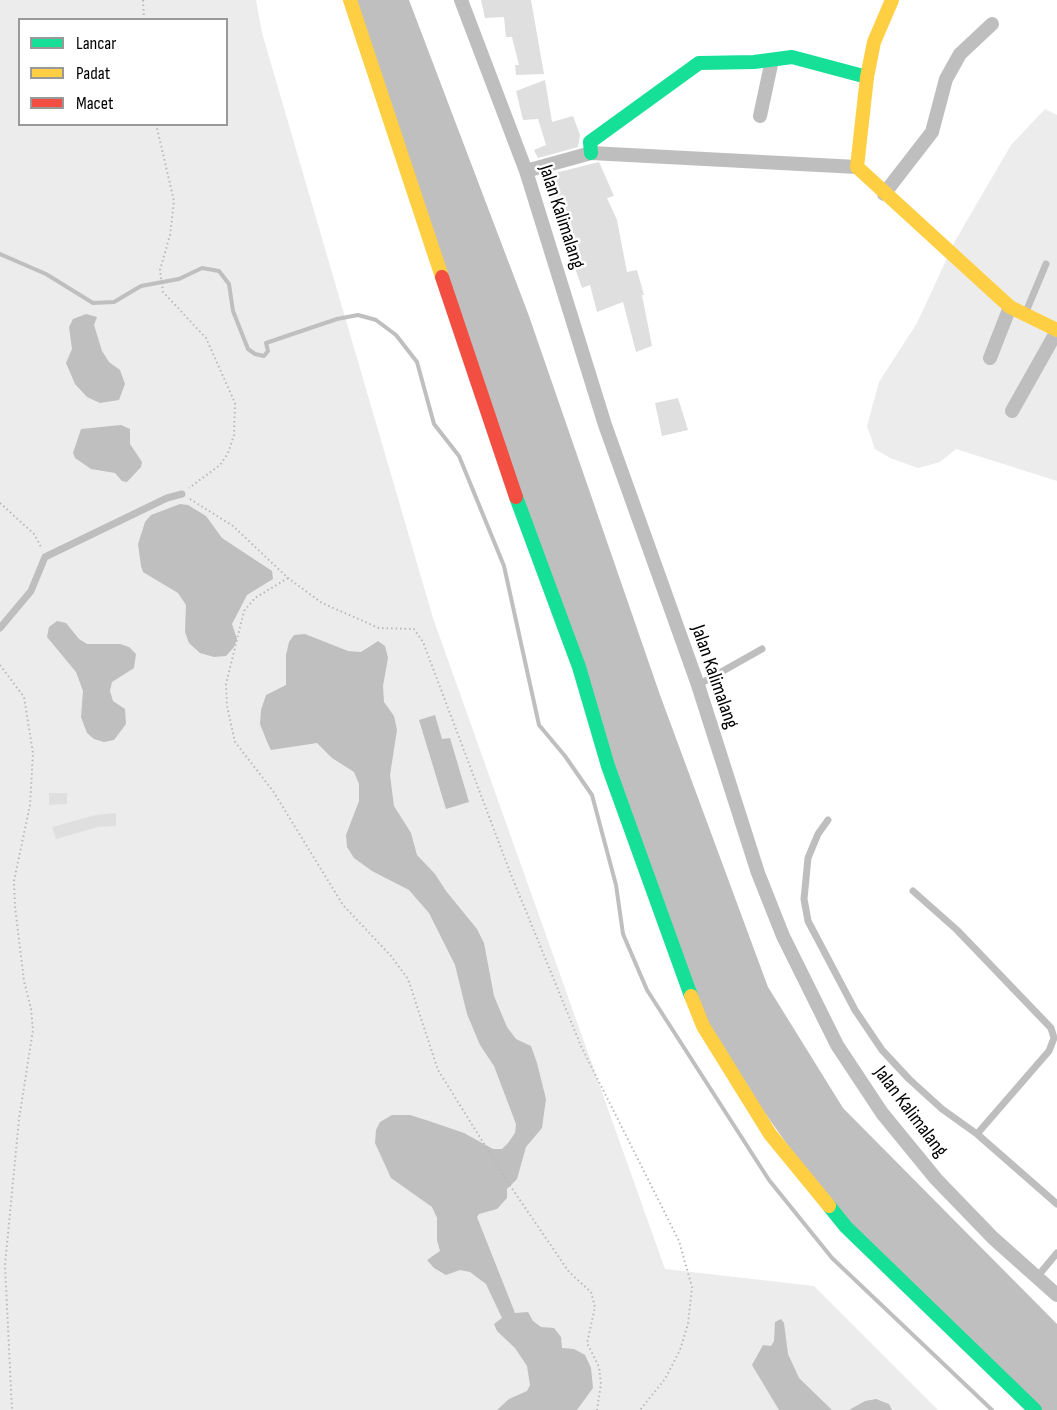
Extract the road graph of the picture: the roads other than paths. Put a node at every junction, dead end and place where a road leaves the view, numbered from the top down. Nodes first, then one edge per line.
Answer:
1 (350, 0) edge
2 (461, 0) edge
3 (892, 0) edge
4 (992, 24) dead end
5 (772, 60) junction
6 (867, 77) junction
7 (760, 116) dead end
8 (591, 153) junction
9 (856, 167) junction
10 (526, 171) junction
11 (884, 194) junction
12 (1046, 264) dead end
13 (1010, 307) junction
14 (1024, 316) junction
15 (1057, 331) edge
16 (990, 358) dead end
17 (1012, 411) dead end
18 (182, 494) road end
19 (0, 628) edge
20 (762, 649) dead end
21 (698, 685) junction
22 (828, 820) dead end
23 (913, 891) dead end
24 (977, 1134) junction
25 (1057, 1204) edge
26 (1057, 1253) edge
27 (1036, 1277) junction
28 (1057, 1295) edge
29 (1035, 1410) edge

1 - 29 street
2 - 10 street, Jalan Kalimalang
3 - 6 street
4 - 11 street
5 - 6 street
5 - 7 street
5 - 8 street
6 - 9 street
8 - 9 street
8 - 10 street
9 - 11 street
10 - 21 street, Jalan Kalimalang
11 - 13 street
12 - 14 lane
13 - 14 street
13 - 16 street
14 - 15 street
15 - 17 street
18 - 19 lane
20 - 21 lane
21 - 27 street, Jalan Kalimalang
22 - 24 lane
23 - 24 lane
24 - 25 lane
26 - 27 lane
27 - 28 street, Jalan Kalimalang

